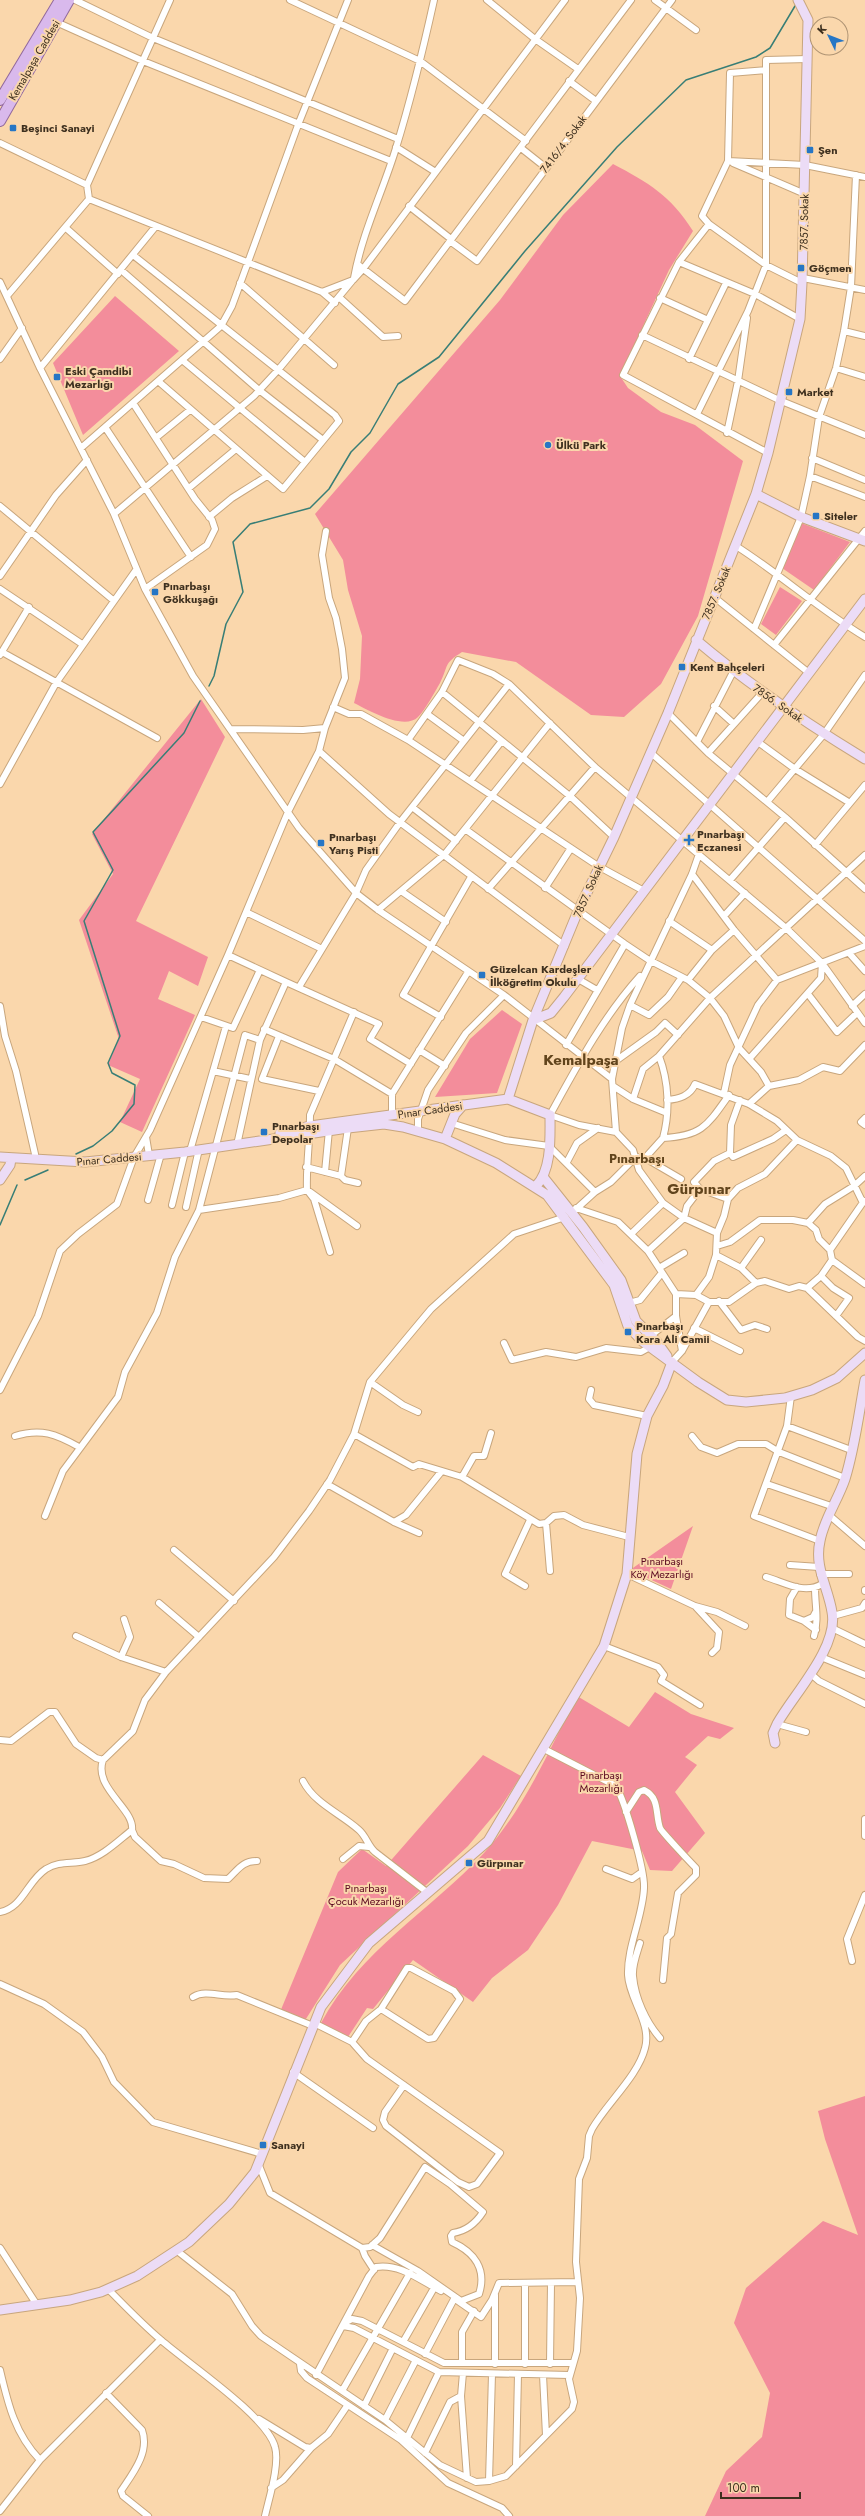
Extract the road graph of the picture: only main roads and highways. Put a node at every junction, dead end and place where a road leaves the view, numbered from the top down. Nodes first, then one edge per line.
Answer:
1 (60, 0) edge
2 (69, 0) edge
3 (0, 100) edge
4 (0, 121) edge

1 - 3 main road, Kemalpaşa Caddesi
2 - 4 main road, Kemalpaşa Caddesi

